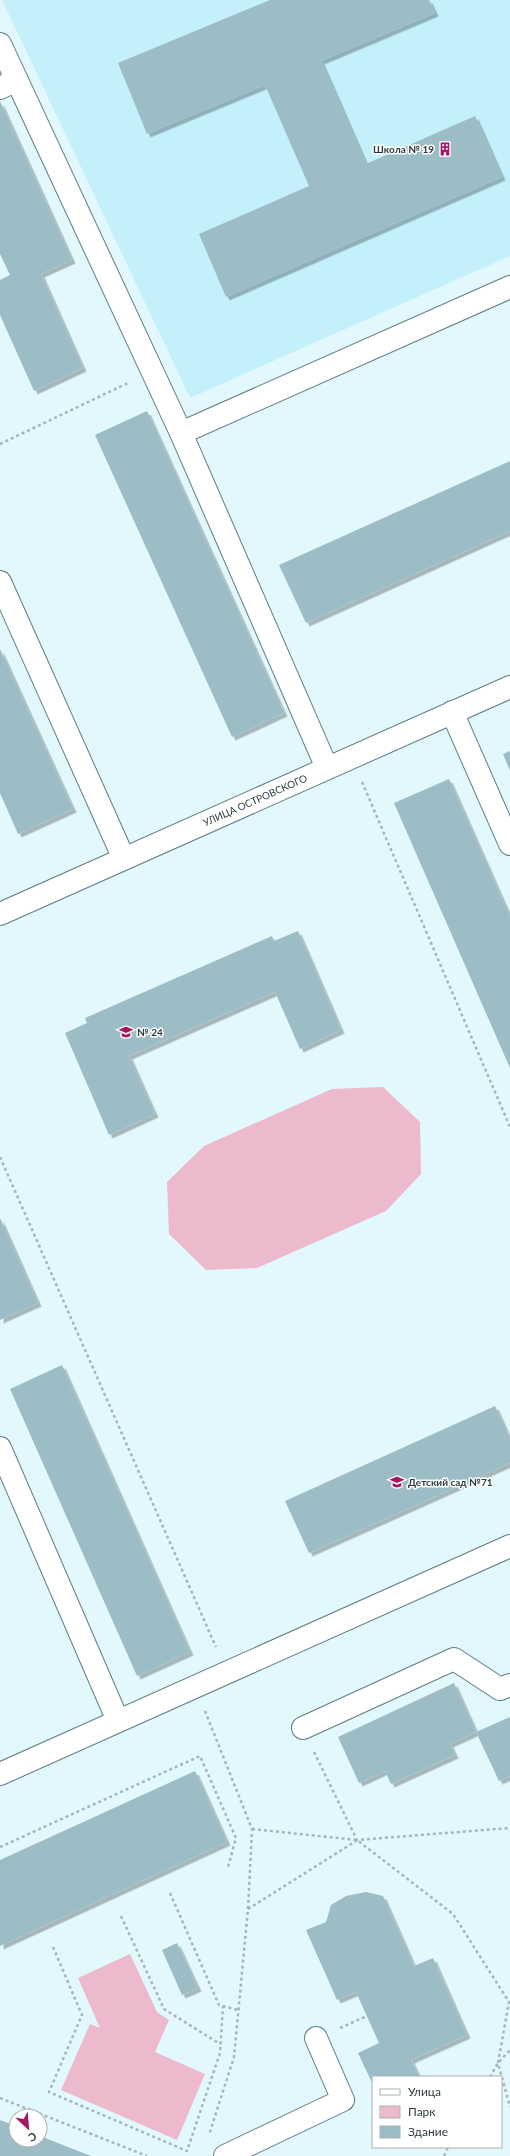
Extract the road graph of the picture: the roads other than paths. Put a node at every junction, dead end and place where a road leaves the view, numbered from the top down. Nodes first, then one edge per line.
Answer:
1 (0, 44) edge
2 (8, 84) edge
3 (510, 287) edge
4 (181, 434) junction
5 (0, 582) edge
6 (510, 686) edge
7 (452, 712) junction
8 (327, 768) junction
9 (510, 844) edge
10 (124, 859) junction
11 (0, 914) edge
12 (0, 1448) edge
13 (510, 1546) edge
14 (510, 1685) edge
15 (118, 1721) junction
16 (303, 1728) road end
17 (0, 1774) edge
18 (316, 2038) dead end
19 (225, 2156) edge

1 - 2 street
2 - 4 street
3 - 4 street
4 - 8 street
5 - 10 street
6 - 7 street, УЛИЦА ОСТРОВСКОГО
7 - 8 street, УЛИЦА ОСТРОВСКОГО
7 - 9 street
8 - 10 street, УЛИЦА ОСТРОВСКОГО
10 - 11 street, УЛИЦА ОСТРОВСКОГО
12 - 15 street
13 - 15 street
14 - 16 street
15 - 17 street
18 - 19 street

